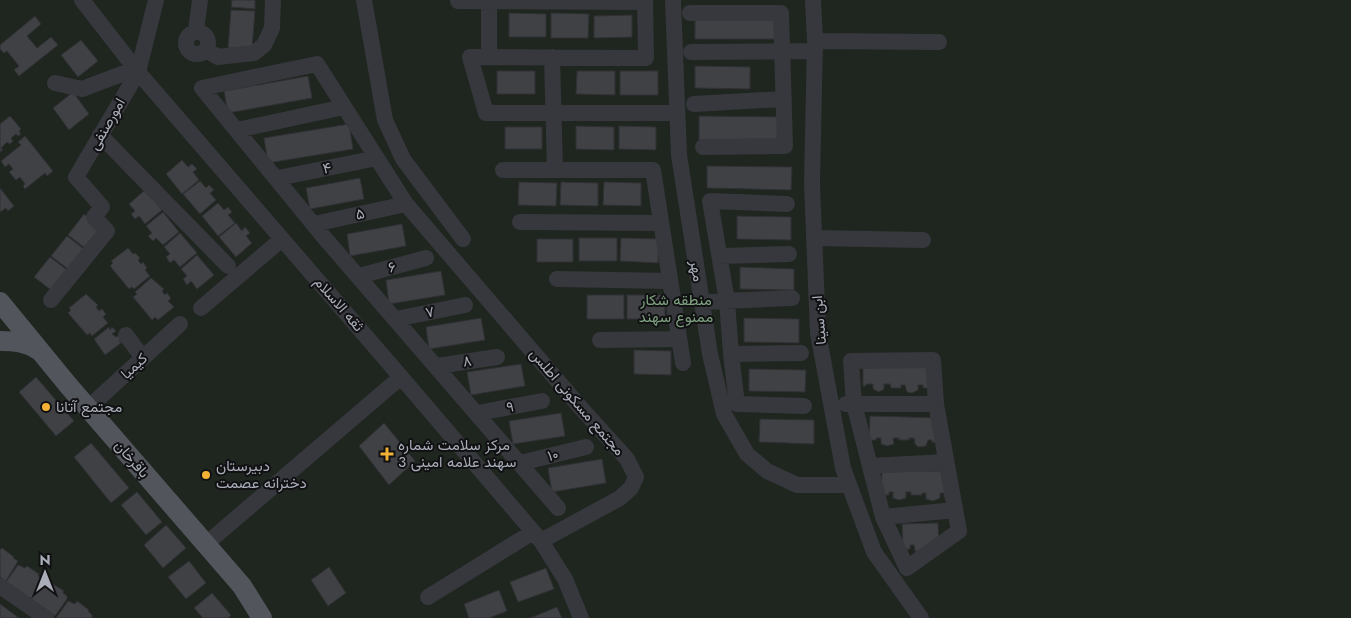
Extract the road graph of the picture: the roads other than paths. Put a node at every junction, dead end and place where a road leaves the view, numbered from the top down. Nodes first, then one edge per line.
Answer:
1 (82, 0) edge
2 (156, 0) edge
3 (200, 0) edge
4 (273, 0) edge
5 (364, 0) edge
6 (673, 0) edge
7 (813, 0) edge
8 (458, 1) edge
9 (490, 1) edge
10 (645, 1) edge
11 (690, 14) dead end
12 (939, 42) dead end
13 (815, 46) junction
14 (783, 51) junction
15 (692, 52) dead end
16 (489, 57) junction
17 (552, 57) junction
18 (136, 70) junction
19 (56, 83) dead end
20 (784, 99) junction
21 (694, 104) dead end
22 (344, 107) junction
23 (554, 113) junction
24 (677, 113) junction
25 (237, 130) junction
26 (100, 135) junction
27 (703, 147) dead end
28 (377, 158) junction
29 (503, 170) dead end
30 (555, 170) junction
31 (278, 178) junction
32 (406, 204) junction
33 (787, 204) dead end
34 (520, 222) dead end
35 (662, 223) junction
36 (314, 224) junction
37 (814, 238) junction
38 (282, 239) junction
39 (463, 240) dead end
40 (923, 240) dead end
41 (789, 254) dead end
42 (720, 256) junction
43 (426, 258) dead end
44 (228, 266) dead end
45 (359, 276) junction
46 (557, 279) dead end
47 (670, 281) junction
48 (792, 298) dead end
49 (51, 300) dead end
50 (727, 301) junction
51 (0, 302) edge
52 (702, 302) junction
53 (465, 305) dead end
54 (201, 308) dead end
55 (396, 319) junction
56 (180, 324) dead end
57 (126, 335) dead end
58 (679, 339) junction
59 (600, 340) dead end
60 (0, 341) edge
61 (42, 353) junction
62 (801, 353) dead end
63 (731, 354) junction
64 (497, 357) dead end
65 (143, 358) junction
66 (683, 363) dead end
67 (437, 366) junction
68 (401, 376) junction
69 (542, 400) dead end
70 (831, 404) junction
71 (854, 404) junction
72 (936, 404) junction
73 (804, 406) dead end
74 (88, 408) junction
75 (478, 414) junction
76 (586, 447) dead end
77 (946, 462) junction
78 (520, 463) junction
79 (870, 466) junction
80 (849, 485) junction
81 (558, 508) dead end
82 (955, 510) junction
83 (883, 517) junction
84 (537, 536) junction
85 (206, 544) junction
86 (0, 586) edge
87 (428, 597) dead end
88 (46, 618) edge
89 (262, 618) edge
90 (581, 618) edge
91 (921, 618) edge

1 - 18 street, ثقه الاسلام
2 - 18 street, امورصنفی
3 - 4 street
5 - 39 street
6 - 24 street, مهر
7 - 13 street, ابن سینا
8 - 9 street
9 - 10 street
9 - 16 street
10 - 17 street
11 - 14 street
12 - 13 street
13 - 14 street
13 - 37 street, ابن سینا
14 - 15 street
14 - 20 street
16 - 17 street
16 - 23 street
17 - 23 street
18 - 19 street
18 - 26 street, امورصنفی
18 - 38 street, ثقه الاسلام
20 - 21 street
20 - 27 street
22 - 25 street
22 - 25 street
22 - 28 street
23 - 24 street
23 - 30 street
24 - 52 street, مهر
25 - 31 street
26 - 44 street
26 - 49 street, امورصنفی
28 - 31 street, ۴
28 - 32 street
29 - 30 street
30 - 35 street
31 - 36 street
32 - 36 street, ۵
32 - 84 street, مجتمع مسکونی اطلس
33 - 42 street
34 - 35 street
35 - 47 street
36 - 45 street
37 - 40 street
37 - 70 street, ابن سینا
38 - 54 street
38 - 68 street, ثقه الاسلام
41 - 42 street
42 - 50 street
43 - 45 street, ۶
45 - 55 street
46 - 47 street
47 - 58 street
48 - 50 street
50 - 52 street
50 - 63 street
51 - 61 main road, باقرخان
52 - 80 street, مهر
53 - 55 street, ۷
55 - 67 street
56 - 65 street, کیمیا
57 - 65 street
58 - 59 street
58 - 66 street
60 - 61 main road
61 - 74 main road, باقرخان
62 - 63 street
63 - 73 street
64 - 67 street, ۸
65 - 74 street, کیمیا
67 - 75 street
68 - 84 street, ثقه الاسلام
68 - 85 street
69 - 75 street, ۹
70 - 71 street
70 - 80 street, ابن سینا
71 - 72 street
71 - 72 street
71 - 79 street
72 - 77 street
74 - 85 main road, باقرخان
75 - 78 street
76 - 78 street, ۱۰
77 - 79 street
77 - 82 street
78 - 81 street
79 - 83 street
80 - 91 street, ابن سینا
82 - 83 street
82 - 83 street
84 - 87 street
84 - 90 street, ثقه الاسلام
85 - 89 main road, باقرخان
86 - 88 street

